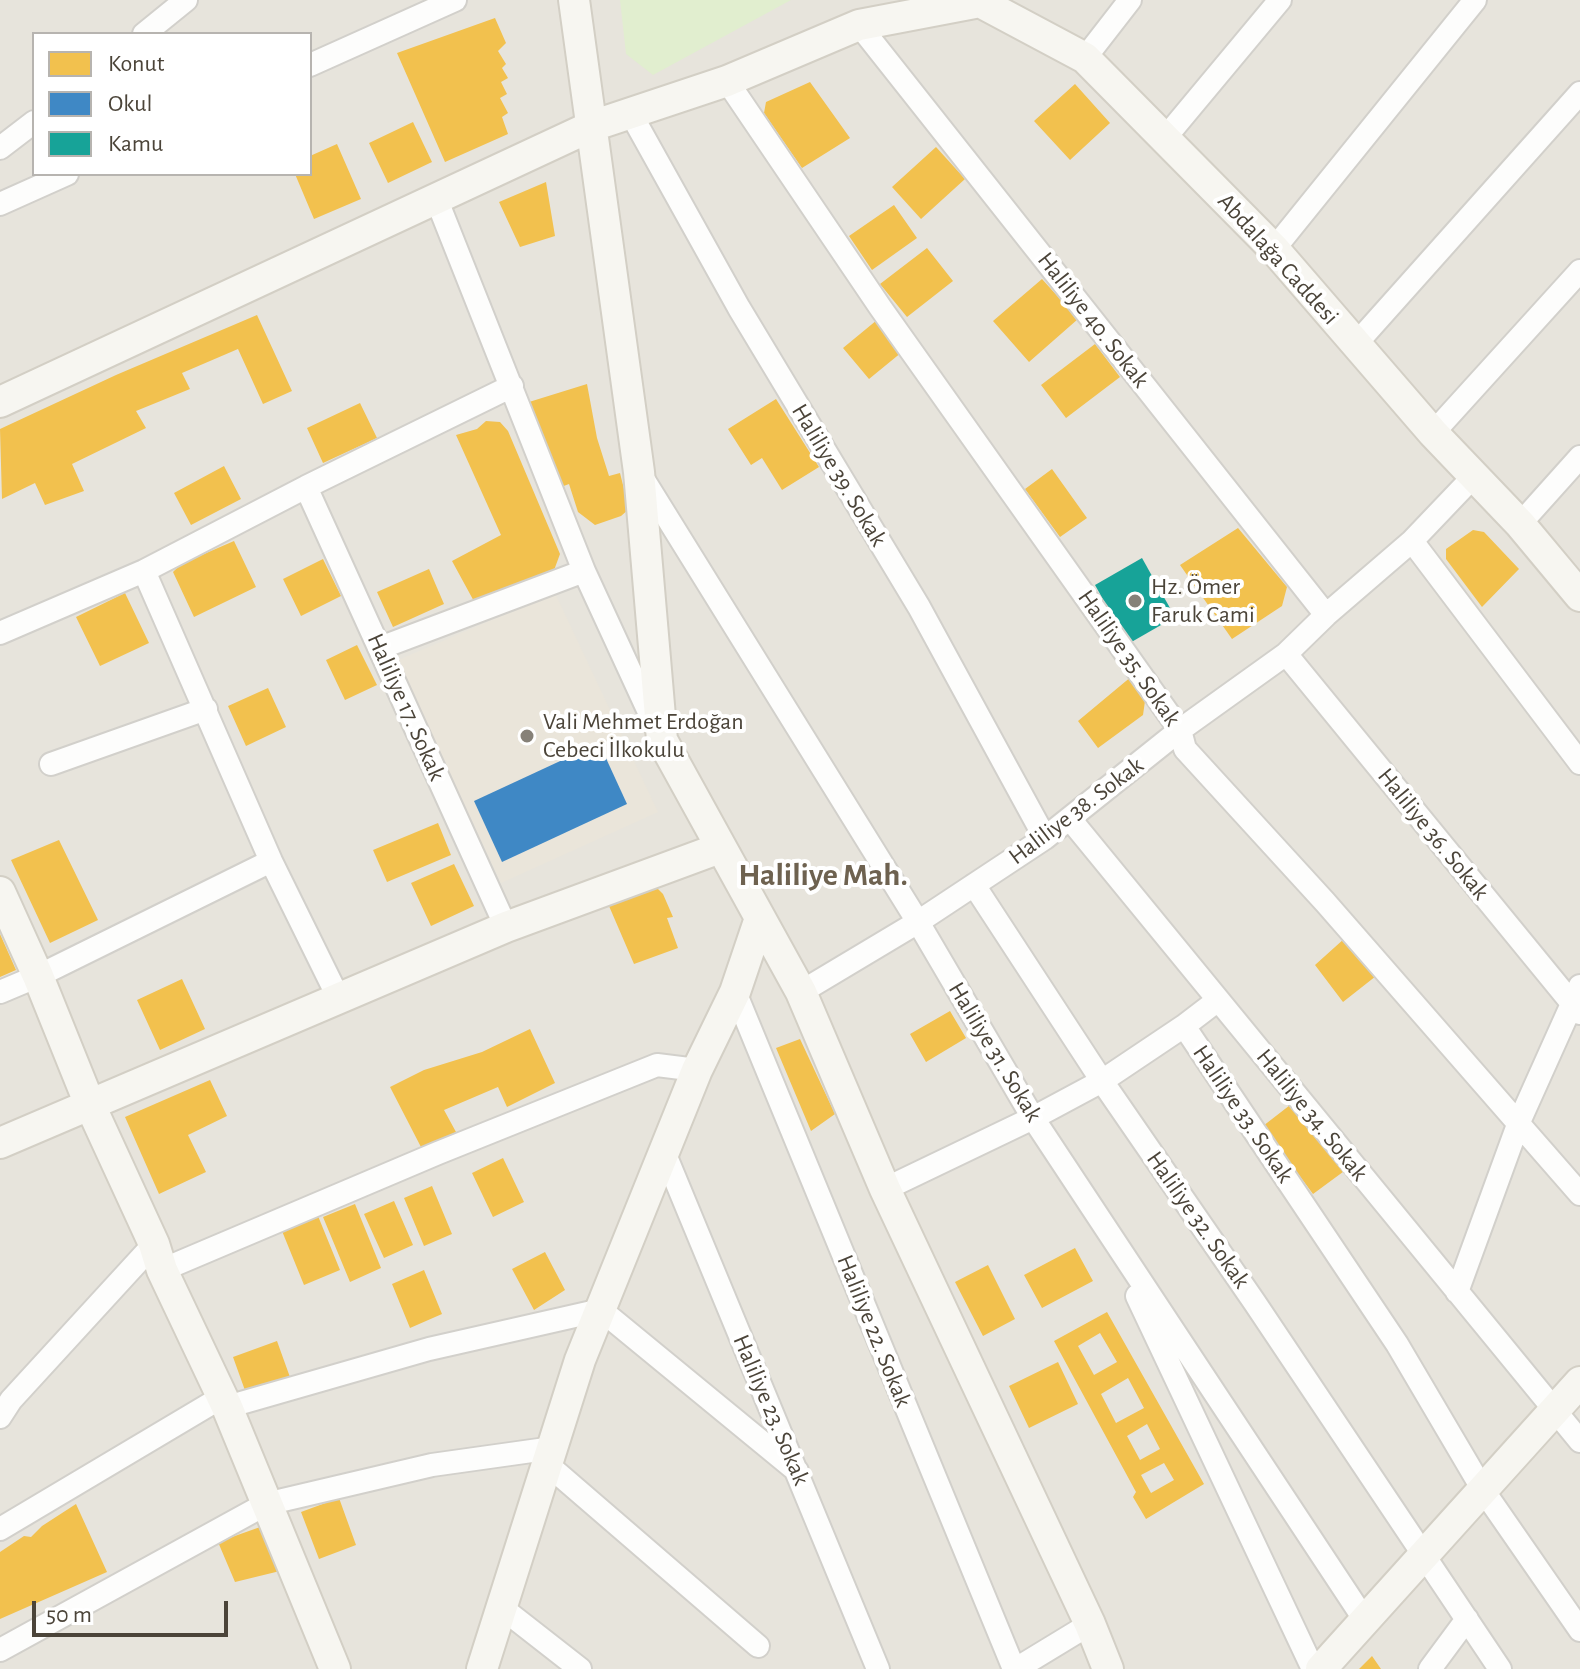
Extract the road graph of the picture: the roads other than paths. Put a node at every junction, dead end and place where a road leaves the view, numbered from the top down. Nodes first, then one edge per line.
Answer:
1 (186, 0) edge
2 (455, 0) edge
3 (574, 0) edge
4 (1130, 0) edge
5 (1280, 0) edge
6 (1475, 0) edge
7 (979, 1) edge
8 (859, 25) junction
9 (146, 32) edge
10 (1085, 58) junction
11 (312, 64) edge
12 (727, 81) junction
13 (1580, 93) edge
14 (631, 114) junction
15 (32, 124) edge
16 (592, 126) junction
17 (1165, 138) junction
18 (0, 148) edge
19 (63, 176) edge
20 (436, 198) junction
21 (0, 204) edge
22 (1274, 249) junction
23 (1580, 271) edge
24 (1355, 345) junction
25 (512, 386) junction
26 (0, 402) edge
27 (1433, 433) junction
28 (1580, 457) edge
29 (639, 472) junction
30 (1474, 476) junction
31 (306, 487) junction
32 (1520, 524) junction
33 (1412, 541) junction
34 (144, 571) junction
35 (584, 571) junction
36 (1580, 596) edge
37 (1326, 615) junction
38 (0, 633) edge
39 (380, 648) junction
40 (1286, 654) junction
41 (206, 709) junction
42 (1180, 730) junction
43 (662, 740) junction
44 (1580, 763) edge
45 (51, 764) dead end
46 (1070, 819) junction
47 (1045, 838) junction
48 (720, 848) junction
49 (271, 861) junction
50 (974, 885) junction
51 (0, 892) edge
52 (759, 921) junction
53 (918, 922) junction
54 (506, 927) junction
55 (38, 976) junction
56 (0, 992) edge
57 (735, 992) junction
58 (801, 992) junction
59 (338, 997) junction
60 (1218, 1000) junction
61 (1577, 1001) edge
62 (1184, 1026) junction
63 (697, 1070) junction
64 (1102, 1081) junction
65 (90, 1105) junction
66 (1033, 1118) junction
67 (1519, 1122) junction
68 (0, 1143) edge
69 (664, 1152) junction
70 (885, 1189) junction
71 (1580, 1194) edge
72 (1104, 1226) junction
73 (158, 1257) junction
74 (1457, 1292) junction
75 (601, 1310) junction
76 (1580, 1382) edge
77 (4, 1401) edge
78 (224, 1402) junction
79 (1554, 1411) junction
80 (1580, 1441) edge
81 (550, 1456) junction
82 (797, 1471) junction
83 (1483, 1490) junction
84 (266, 1504) junction
85 (0, 1529) edge
86 (1425, 1555) junction
87 (502, 1608) junction
88 (1467, 1619) junction
89 (1366, 1622) junction
90 (1090, 1624) junction
91 (1580, 1630) edge
92 (758, 1646) dead end
93 (0, 1650) edge
94 (335, 1669) edge
95 (482, 1669) edge
96 (580, 1669) edge
97 (878, 1669) edge
98 (1015, 1669) edge
99 (1108, 1669) edge
100 (1313, 1669) edge
101 (1321, 1669) edge
102 (1430, 1669) edge
103 (1500, 1669) edge

1 - 9 street
2 - 11 street
3 - 16 street
4 - 10 street
5 - 17 street
6 - 22 street
7 - 8 street, Abdalağa Caddesi
7 - 10 street, Abdalağa Caddesi
8 - 12 street, Abdalağa Caddesi
8 - 37 street, Haliliye 40. Sokak
10 - 17 street, Abdalağa Caddesi
12 - 14 street, Abdalağa Caddesi
12 - 42 street, Haliliye 35. Sokak
13 - 24 street
14 - 16 street, Abdalağa Caddesi
14 - 47 street, Haliliye 39. Sokak
15 - 18 street
16 - 20 street, Abdalağa Caddesi
16 - 29 street
17 - 22 street, Abdalağa Caddesi
19 - 21 street
20 - 25 street
20 - 26 street, Abdalağa Caddesi
22 - 24 street, Abdalağa Caddesi
23 - 27 street
24 - 27 street, Abdalağa Caddesi
25 - 31 street
25 - 35 street
27 - 30 street, Abdalağa Caddesi
28 - 32 street
29 - 43 street
29 - 53 street, Haliliye 31. Sokak
30 - 32 street, Abdalağa Caddesi
30 - 33 street, Haliliye 38. Sokak
31 - 34 street
31 - 39 street, Haliliye 17. Sokak
32 - 36 street, Abdalağa Caddesi
33 - 37 street, Haliliye 38. Sokak
33 - 44 street
34 - 38 street
34 - 41 street
35 - 39 street
35 - 43 street
37 - 40 street, Haliliye 38. Sokak
39 - 54 street, Haliliye 17. Sokak
40 - 42 street, Haliliye 38. Sokak
40 - 61 street, Haliliye 36. Sokak
41 - 45 street
41 - 49 street
42 - 46 street, Haliliye 38. Sokak
42 - 67 street, Haliliye 35. Sokak
43 - 48 street
46 - 47 street, Haliliye 38. Sokak
46 - 60 street, Haliliye 34. Sokak
47 - 50 street, Haliliye 38. Sokak
48 - 52 street
48 - 54 street
49 - 55 street
49 - 59 street
50 - 53 street, Haliliye 38. Sokak
50 - 64 street, Haliliye 32. Sokak
51 - 55 street
52 - 57 street
52 - 58 street
53 - 58 street, Haliliye 38. Sokak
53 - 66 street, Haliliye 31. Sokak
54 - 59 street
55 - 56 street
55 - 65 street
57 - 63 street
57 - 98 street, Haliliye 22. Sokak
58 - 70 street
59 - 65 street
60 - 62 street
60 - 74 street, Haliliye 34. Sokak
61 - 67 street
62 - 64 street, Haliliye 33. Sokak
62 - 83 street, Haliliye 33. Sokak
63 - 69 street
63 - 73 street
64 - 66 street, Haliliye 33. Sokak
64 - 86 street, Haliliye 32. Sokak
65 - 68 street
65 - 73 street
66 - 70 street, Haliliye 33. Sokak
66 - 72 street, Haliliye 31. Sokak
67 - 71 street, Haliliye 35. Sokak
67 - 74 street
69 - 75 street
69 - 82 street, Haliliye 23. Sokak
70 - 90 street
72 - 89 street, Haliliye 31. Sokak
72 - 100 street
73 - 77 street
73 - 78 street
74 - 79 street, Haliliye 34. Sokak
75 - 78 street
75 - 81 street
75 - 82 street
76 - 79 street
78 - 84 street
78 - 85 street
79 - 80 street, Haliliye 34. Sokak
79 - 83 street
81 - 84 street
81 - 87 street
81 - 92 street
82 - 97 street, Haliliye 23. Sokak
83 - 86 street
83 - 91 street, Haliliye 33. Sokak
84 - 93 street
84 - 94 street
86 - 88 street, Haliliye 32. Sokak
86 - 89 street
87 - 95 street
87 - 96 street
88 - 102 street
88 - 103 street, Haliliye 32. Sokak
89 - 101 street
90 - 98 street
90 - 99 street

